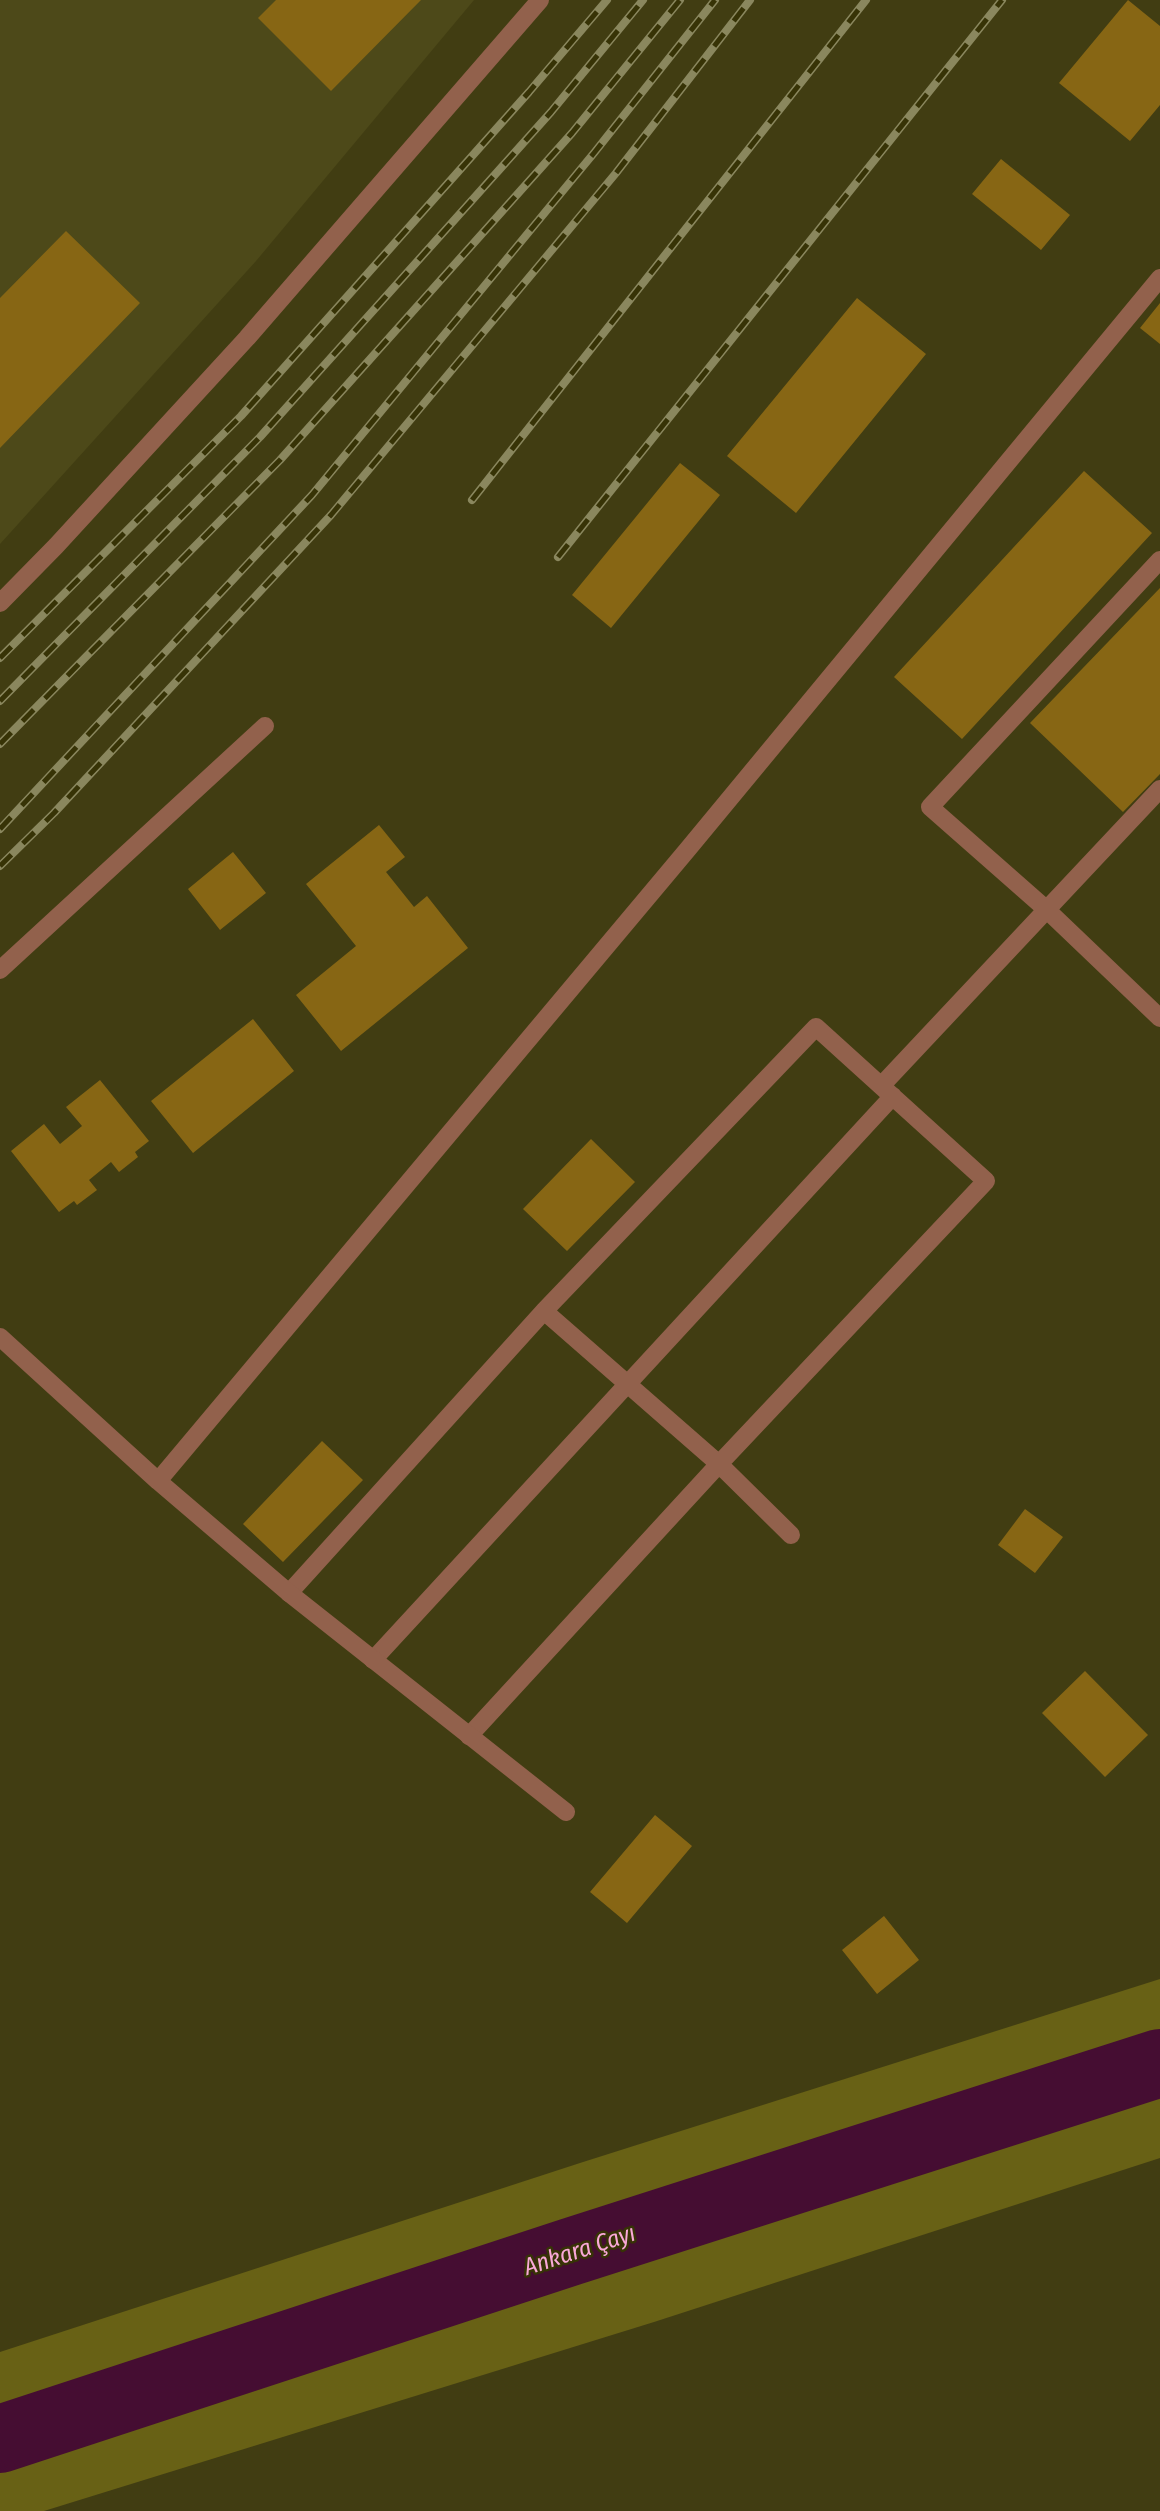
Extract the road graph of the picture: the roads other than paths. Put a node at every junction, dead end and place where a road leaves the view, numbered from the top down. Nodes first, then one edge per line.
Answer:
1 (540, 0) edge
2 (1160, 278) edge
3 (1160, 560) edge
4 (0, 603) edge
5 (265, 726) dead end
6 (1160, 789) edge
7 (1047, 910) junction
8 (0, 970) edge
9 (1158, 1012) edge
10 (887, 1091) junction
11 (544, 1311) junction
12 (0, 1337) edge
13 (627, 1384) junction
14 (719, 1464) junction
15 (158, 1480) junction
16 (791, 1535) dead end
17 (289, 1593) junction
18 (373, 1660) junction
19 (470, 1736) junction
20 (566, 1812) dead end

1 - 4 street
2 - 15 street
3 - 7 street
5 - 8 street
6 - 7 street
7 - 9 street
7 - 10 street
10 - 11 street
10 - 13 street
10 - 14 street
11 - 13 street
11 - 17 street
12 - 15 street
13 - 14 street
13 - 18 street
14 - 16 street
14 - 19 street
15 - 17 street
17 - 18 street
18 - 19 street
19 - 20 street

